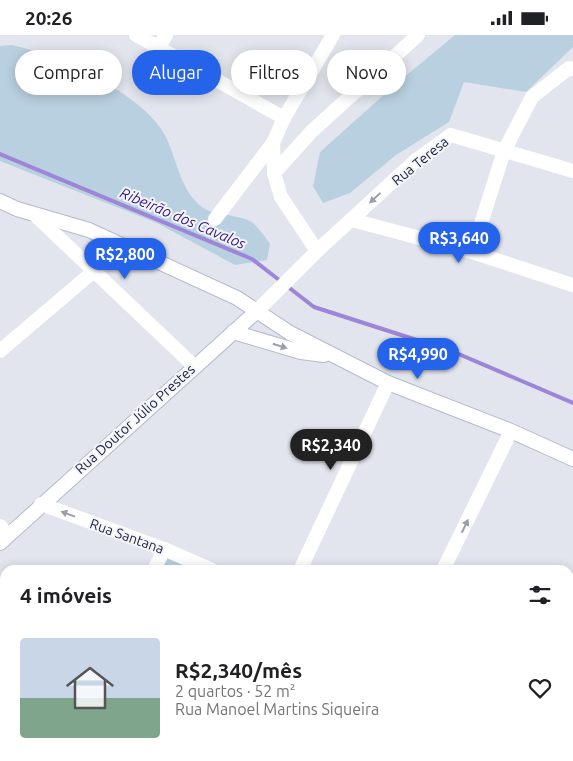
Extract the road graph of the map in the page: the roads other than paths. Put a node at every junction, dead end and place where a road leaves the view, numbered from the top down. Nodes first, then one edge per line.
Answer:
1 (136, 35) edge
2 (166, 35) edge
3 (333, 35) edge
4 (418, 35) edge
5 (158, 48) junction
6 (571, 68) edge
7 (284, 118) junction
8 (273, 143) junction
9 (504, 151) junction
10 (573, 171) edge
11 (274, 173) junction
12 (0, 201) edge
13 (35, 215) junction
14 (215, 219) dead end
15 (352, 220) junction
16 (316, 251) junction
17 (472, 253) junction
18 (94, 271) junction
19 (296, 274) joint
20 (573, 285) edge
21 (258, 311) junction
22 (233, 332) junction
23 (0, 351) edge
24 (334, 356) junction
25 (194, 366) junction
26 (388, 383) junction
27 (511, 431) junction
28 (573, 459) edge
29 (41, 504) junction
30 (3, 535) edge
31 (164, 549) junction
32 (156, 565) edge
33 (201, 565) edge
34 (302, 565) edge
35 (446, 565) edge

1 - 5 street
2 - 5 street
3 - 7 street
4 - 11 street
5 - 7 street
6 - 9 street
7 - 8 street
8 - 11 street
8 - 14 street
9 - 10 street, Rua Teresa
9 -> 15 street, Rua Teresa
9 - 17 street
11 - 16 street
12 - 13 street
13 - 18 street
13 - 21 street
15 - 16 street, Rua Teresa
15 - 17 street
16 - 19 street, Rua Teresa
17 - 20 street
18 - 23 street
18 - 25 street
19 - 21 street, Rua Doutor Júlio Prestes
21 - 22 street, Rua Doutor Júlio Prestes
21 - 24 street
22 -> 24 street
22 - 25 street, Rua Doutor Júlio Prestes
24 - 26 street
25 - 29 street, Rua Doutor Júlio Prestes
26 - 27 street
26 - 34 street
27 - 28 street
35 -> 27 street
29 - 30 street, Rua Doutor Júlio Prestes
31 -> 29 street, Rua Santana
31 - 32 street
31 - 33 street, Rua Santana

